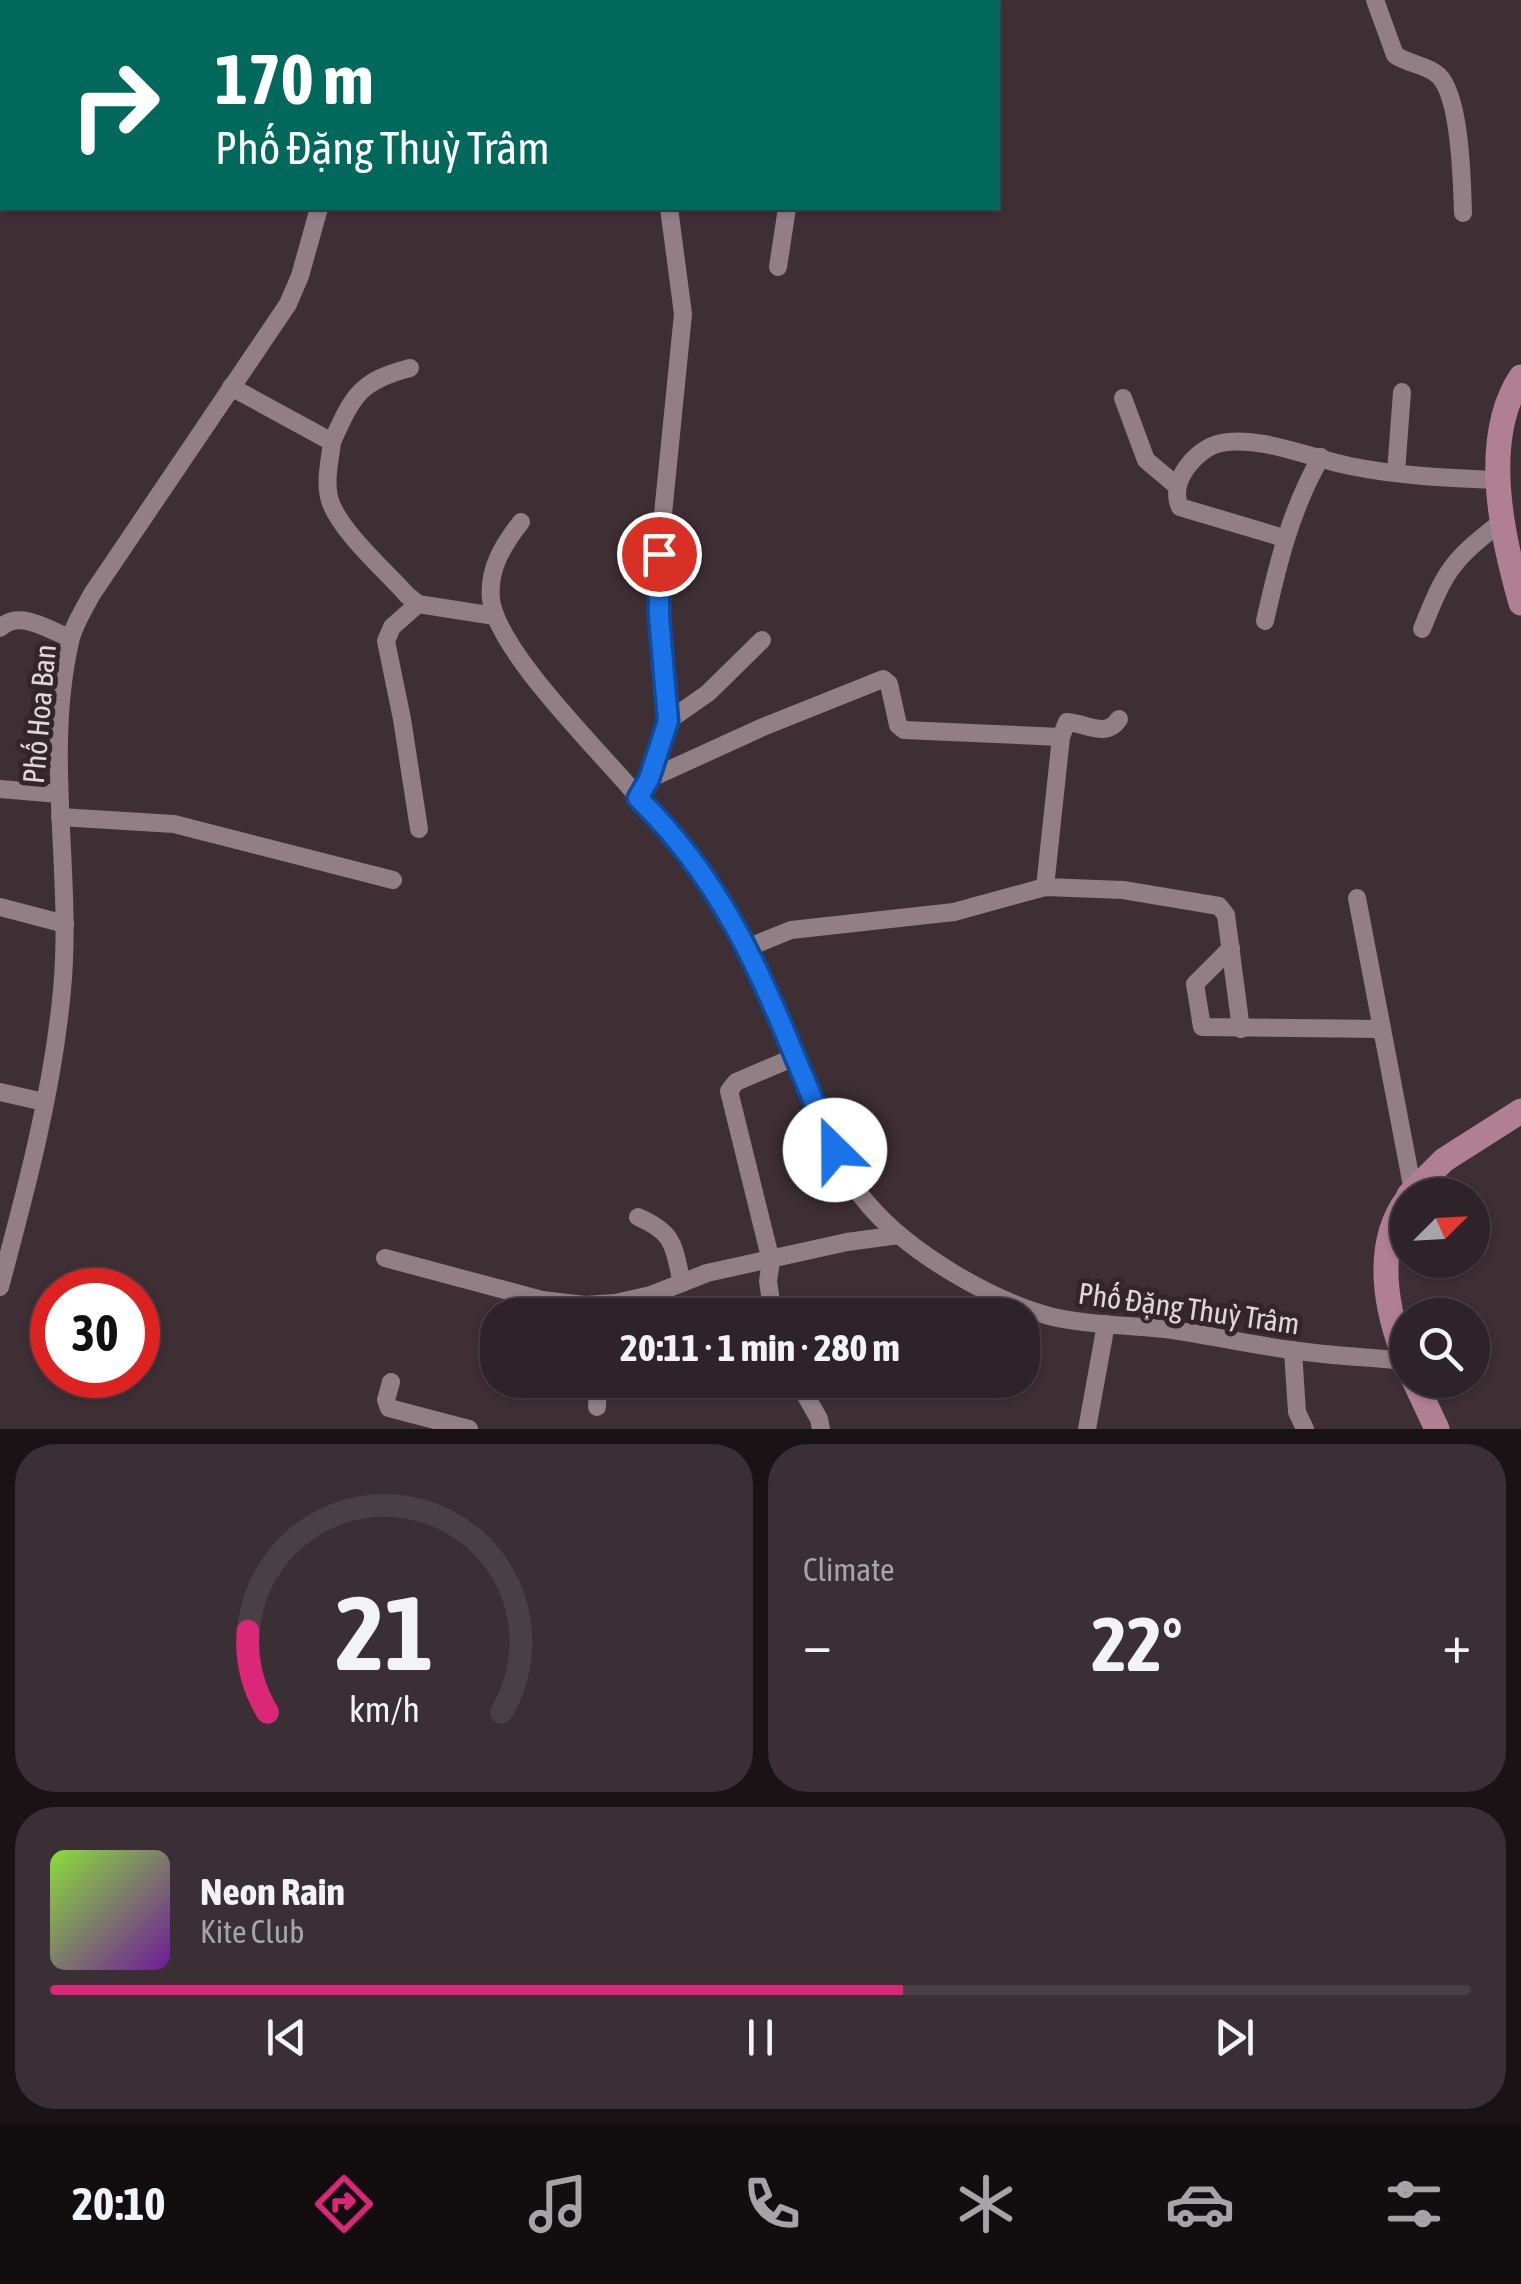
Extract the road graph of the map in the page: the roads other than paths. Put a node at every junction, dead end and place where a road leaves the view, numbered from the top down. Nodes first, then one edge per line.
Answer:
1 (1374, 0) edge
2 (317, 210) edge
3 (668, 210) edge
4 (786, 210) edge
5 (1462, 213) dead end
6 (778, 267) dead end
7 (410, 368) dead end
8 (1521, 377) edge
9 (231, 387) junction
10 (1402, 392) dead end
11 (1123, 398) dead end
12 (332, 442) junction
13 (1320, 457) junction
14 (1396, 472) junction
15 (1498, 480) junction
16 (1177, 486) junction
17 (521, 522) dead end
18 (1500, 523) junction
19 (1284, 538) junction
20 (1521, 603) edge
21 (418, 604) junction
22 (495, 616) junction
23 (1266, 621) dead end
24 (0, 628) edge
25 (1422, 628) dead end
26 (70, 638) junction
27 (762, 640) dead end
28 (1119, 719) dead end
29 (668, 721) junction
30 (1060, 737) junction
31 (649, 779) junction
32 (0, 789) edge
33 (58, 794) junction
34 (638, 798) junction
35 (60, 817) junction
36 (419, 829) dead end
37 (392, 880) dead end
38 (1045, 886) junction
39 (1357, 898) dead end
40 (0, 907) edge
41 (66, 924) junction
42 (749, 947) junction
43 (1231, 948) junction
44 (1241, 1029) junction
45 (1382, 1029) junction
46 (797, 1056) junction
47 (0, 1092) edge
48 (44, 1102) junction
49 (1521, 1111) edge
50 (1407, 1178) edge
51 (1426, 1178) edge
52 (0, 1204) edge
53 (20, 1208) junction
54 (872, 1209) junction
55 (638, 1218) dead end
56 (899, 1235) junction
57 (1390, 1238) edge
58 (847, 1242) junction
59 (385, 1258) dead end
60 (770, 1261) junction
61 (682, 1282) junction
62 (0, 1287) edge
63 (535, 1298) edge
64 (631, 1298) edge
65 (770, 1298) edge
66 (1390, 1302) edge
67 (1106, 1324) junction
68 (1293, 1350) junction
69 (1390, 1365) edge
70 (391, 1382) dead end
71 (597, 1398) edge
72 (807, 1398) edge
73 (1423, 1398) edge
74 (597, 1407) dead end
75 (460, 1428) edge
76 (821, 1429) edge
77 (1086, 1429) edge
78 (1304, 1429) edge
79 (1437, 1429) edge

1 - 5 street
2 - 9 street, Phố Hoa Ban
3 - 29 street
4 - 6 street
7 - 12 street
8 - 15 main road
9 - 12 street
9 - 26 street, Phố Hoa Ban
10 - 14 street
11 - 16 street
12 - 21 street
13 - 14 street
13 - 16 street
13 - 19 street
14 - 15 street
15 - 18 main road
16 - 19 street
17 - 22 street
18 - 20 main road
18 - 25 street
19 - 23 street
21 - 22 street
21 - 36 street
22 - 34 street, Phố Đặng Thuỳ Trâm
24 - 26 street
26 - 33 street, Phố Hoa Ban
27 - 29 street
28 - 30 street
29 - 31 street
30 - 31 street
30 - 38 street
31 - 34 street
32 - 33 street
33 - 35 street, Phố Hoa Ban
34 - 42 street, Phố Đặng Thuỳ Trâm
35 - 37 street
35 - 41 street, Phố Hoa Ban
38 - 42 street
38 - 43 street
39 - 45 street
40 - 41 street
41 - 48 street, Phố Hoa Ban
42 - 46 street, Phố Đặng Thuỳ Trâm
43 - 44 street
43 - 44 street
44 - 45 street
45 - 50 street
46 - 54 street, Phố Đặng Thuỳ Trâm
46 - 60 street
47 - 48 street
48 - 53 street, Phố Hoa Ban
49 - 51 main road
52 - 53 street
53 - 62 street, Phố Hoa Ban
54 - 56 street, Phố Đặng Thuỳ Trâm
54 - 58 street
55 - 61 street
56 - 58 street
56 - 67 street, Phố Đặng Thuỳ Trâm
57 - 66 main road
58 - 60 street
59 - 63 street
60 - 61 street
60 - 65 street
61 - 64 street
67 - 68 street, Phố Đặng Thuỳ Trâm
67 - 77 street
68 - 69 street, Phố Đặng Thuỳ Trâm
68 - 78 street
70 - 75 street
71 - 74 street
72 - 76 street
73 - 79 main road

